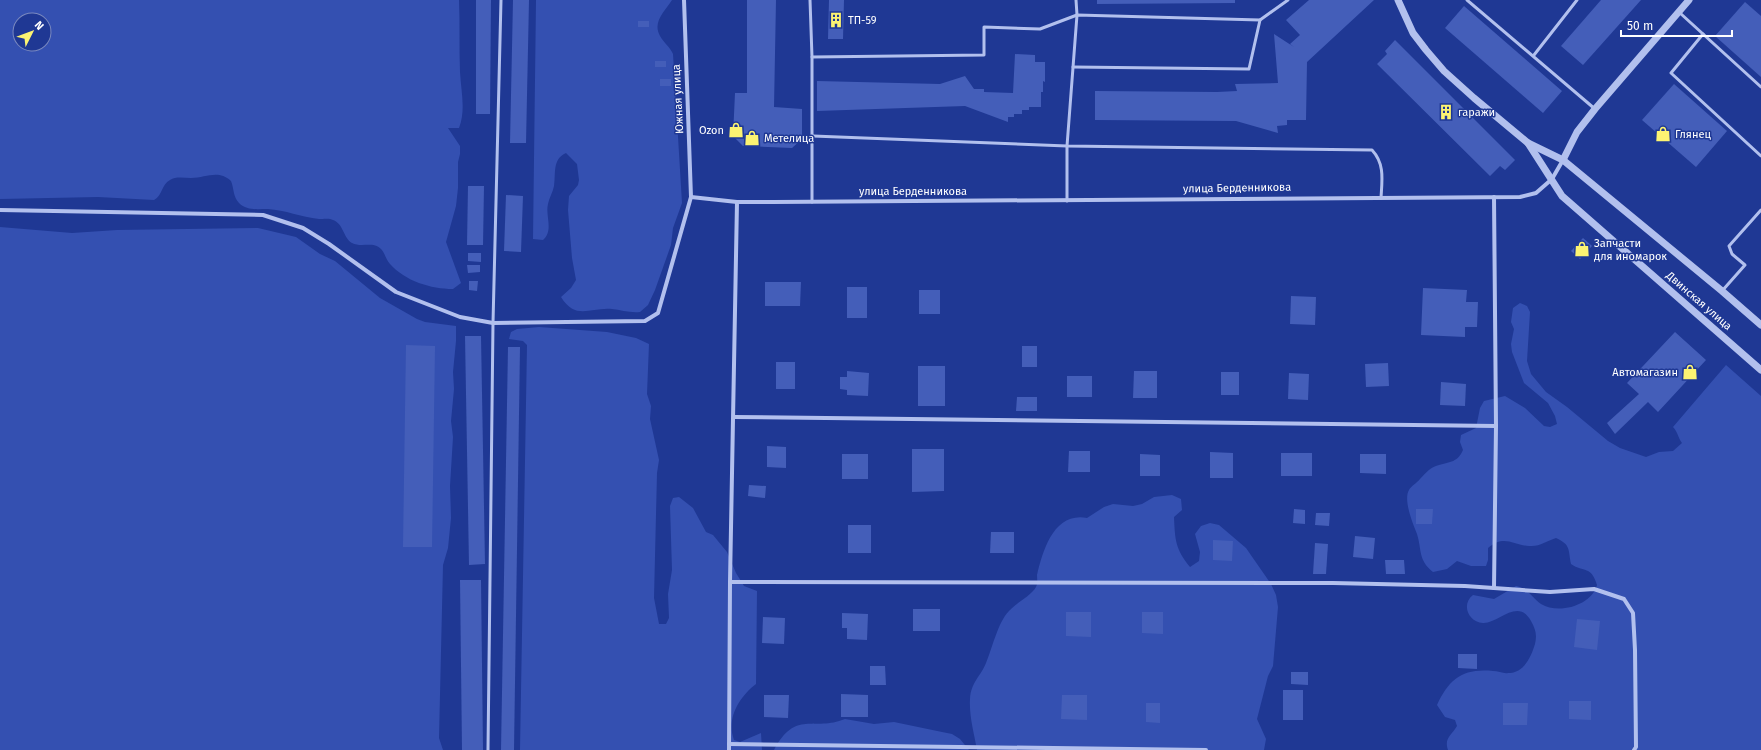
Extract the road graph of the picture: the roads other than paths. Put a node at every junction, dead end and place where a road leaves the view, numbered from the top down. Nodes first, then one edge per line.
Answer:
1 (501, 0) edge
2 (684, 0) edge
3 (810, 0) edge
4 (1076, 0) edge
5 (1288, 0) edge
6 (1398, 0) edge
7 (1467, 0) edge
8 (1577, 0) edge
9 (1689, 0) edge
10 (1678, 11) junction
11 (1078, 15) junction
12 (1260, 20) junction
13 (1703, 34) junction
14 (1534, 55) junction
15 (812, 57) junction
16 (1074, 67) junction
17 (1761, 86) edge
18 (1595, 109) junction
19 (813, 136) junction
20 (1528, 143) junction
21 (1068, 146) junction
22 (1761, 156) edge
23 (1563, 160) junction
24 (1552, 179) junction
25 (691, 197) junction
26 (1494, 197) junction
27 (1381, 198) junction
28 (1067, 201) junction
29 (737, 202) junction
30 (812, 202) junction
31 (0, 210) edge
32 (1761, 210) edge
33 (1722, 291) junction
34 (493, 323) junction
35 (1761, 325) edge
36 (1761, 370) edge
37 (734, 417) junction
38 (1496, 426) junction
39 (730, 582) junction
40 (1494, 588) junction
41 (729, 744) junction
42 (488, 750) edge
43 (729, 750) edge
44 (1206, 750) edge
45 (1634, 750) edge

1 - 34 lane
2 - 25 street, Южная улица
3 - 15 lane
4 - 11 lane
5 - 12 lane
6 - 20 street, Двинская улица
7 - 14 lane
8 - 14 lane
9 - 10 street, улица Берденникова
10 - 13 lane
10 - 18 street, улица Берденникова
11 - 12 lane
11 - 15 lane
11 - 16 lane
12 - 16 lane
13 - 17 lane
13 - 22 lane
14 - 18 lane
15 - 19 lane
16 - 21 lane
18 - 23 street, улица Берденникова
19 - 21 lane
19 - 30 lane
20 - 23 street, Двинская улица
20 - 24 street, Двинская улица
21 - 27 lane
21 - 28 lane
23 - 24 street, улица Берденникова
23 - 33 street, Двинская улица
24 - 26 street, улица Берденникова
24 - 36 street, Двинская улица
25 - 29 street, улица Берденникова
25 - 34 street, Южная улица
26 - 27 street, улица Берденникова
26 - 38 street
27 - 28 street, улица Берденникова
28 - 30 street, улица Берденникова
29 - 30 street, улица Берденникова
29 - 37 street
31 - 34 street, Южная улица
32 - 33 lane
33 - 35 street, Двинская улица
34 - 42 lane
37 - 38 street
37 - 39 street
38 - 40 street
39 - 40 street
39 - 41 street
40 - 45 street
41 - 43 street
41 - 44 street

